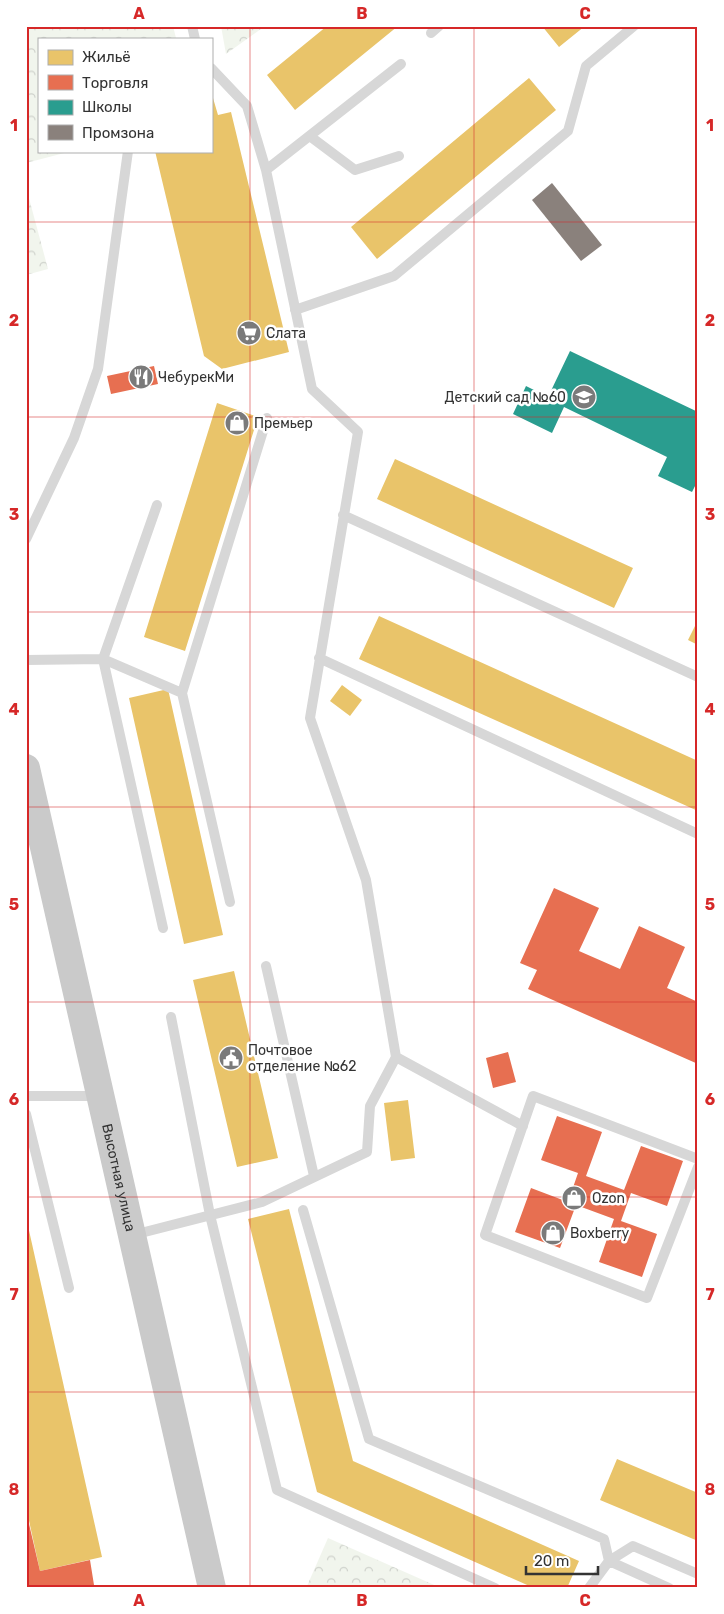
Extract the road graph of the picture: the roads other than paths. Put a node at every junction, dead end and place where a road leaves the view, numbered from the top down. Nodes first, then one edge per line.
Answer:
1 (634, 26) edge
2 (401, 64) dead end
3 (212, 69) edge
4 (311, 136) junction
5 (128, 152) edge
6 (399, 156) dead end
7 (266, 170) junction
8 (295, 310) junction
9 (267, 418) dead end
10 (157, 505) dead end
11 (343, 515) junction
12 (26, 539) edge
13 (103, 658) junction
14 (320, 658) junction
15 (26, 660) edge
16 (698, 677) edge
17 (182, 693) junction
18 (26, 769) edge
19 (698, 834) edge
20 (230, 902) dead end
21 (163, 928) dead end
22 (266, 966) dead end
23 (171, 1017) dead end
24 (396, 1057) junction
25 (26, 1096) edge
26 (101, 1096) junction
27 (26, 1114) edge
28 (523, 1126) junction
29 (698, 1158) edge
30 (698, 1167) edge
31 (314, 1176) junction
32 (303, 1210) dead end
33 (210, 1215) junction
34 (132, 1235) junction
35 (69, 1288) dead end
36 (609, 1561) junction
37 (698, 1574) edge
38 (212, 1588) edge
39 (495, 1588) edge
40 (589, 1588) edge
41 (668, 1588) edge

1 - 8 lane
2 - 4 lane
3 - 7 lane
4 - 6 lane
4 - 7 lane
5 - 12 lane
7 - 8 lane
8 - 11 lane
9 - 17 lane
10 - 13 lane
11 - 14 lane
11 - 16 lane
13 - 15 lane
13 - 17 lane
13 - 21 lane
14 - 19 lane
14 - 24 lane
17 - 20 lane
18 - 26 main road, Высотная улица
22 - 31 lane
23 - 33 lane
24 - 28 lane
24 - 31 lane
25 - 26 lane
26 - 34 main road, Высотная улица
27 - 35 lane
28 - 29 lane
28 - 30 lane
31 - 33 lane
32 - 36 lane
33 - 34 lane
33 - 39 lane
34 - 38 main road, Высотная улица
36 - 37 lane
36 - 40 lane
36 - 41 lane

